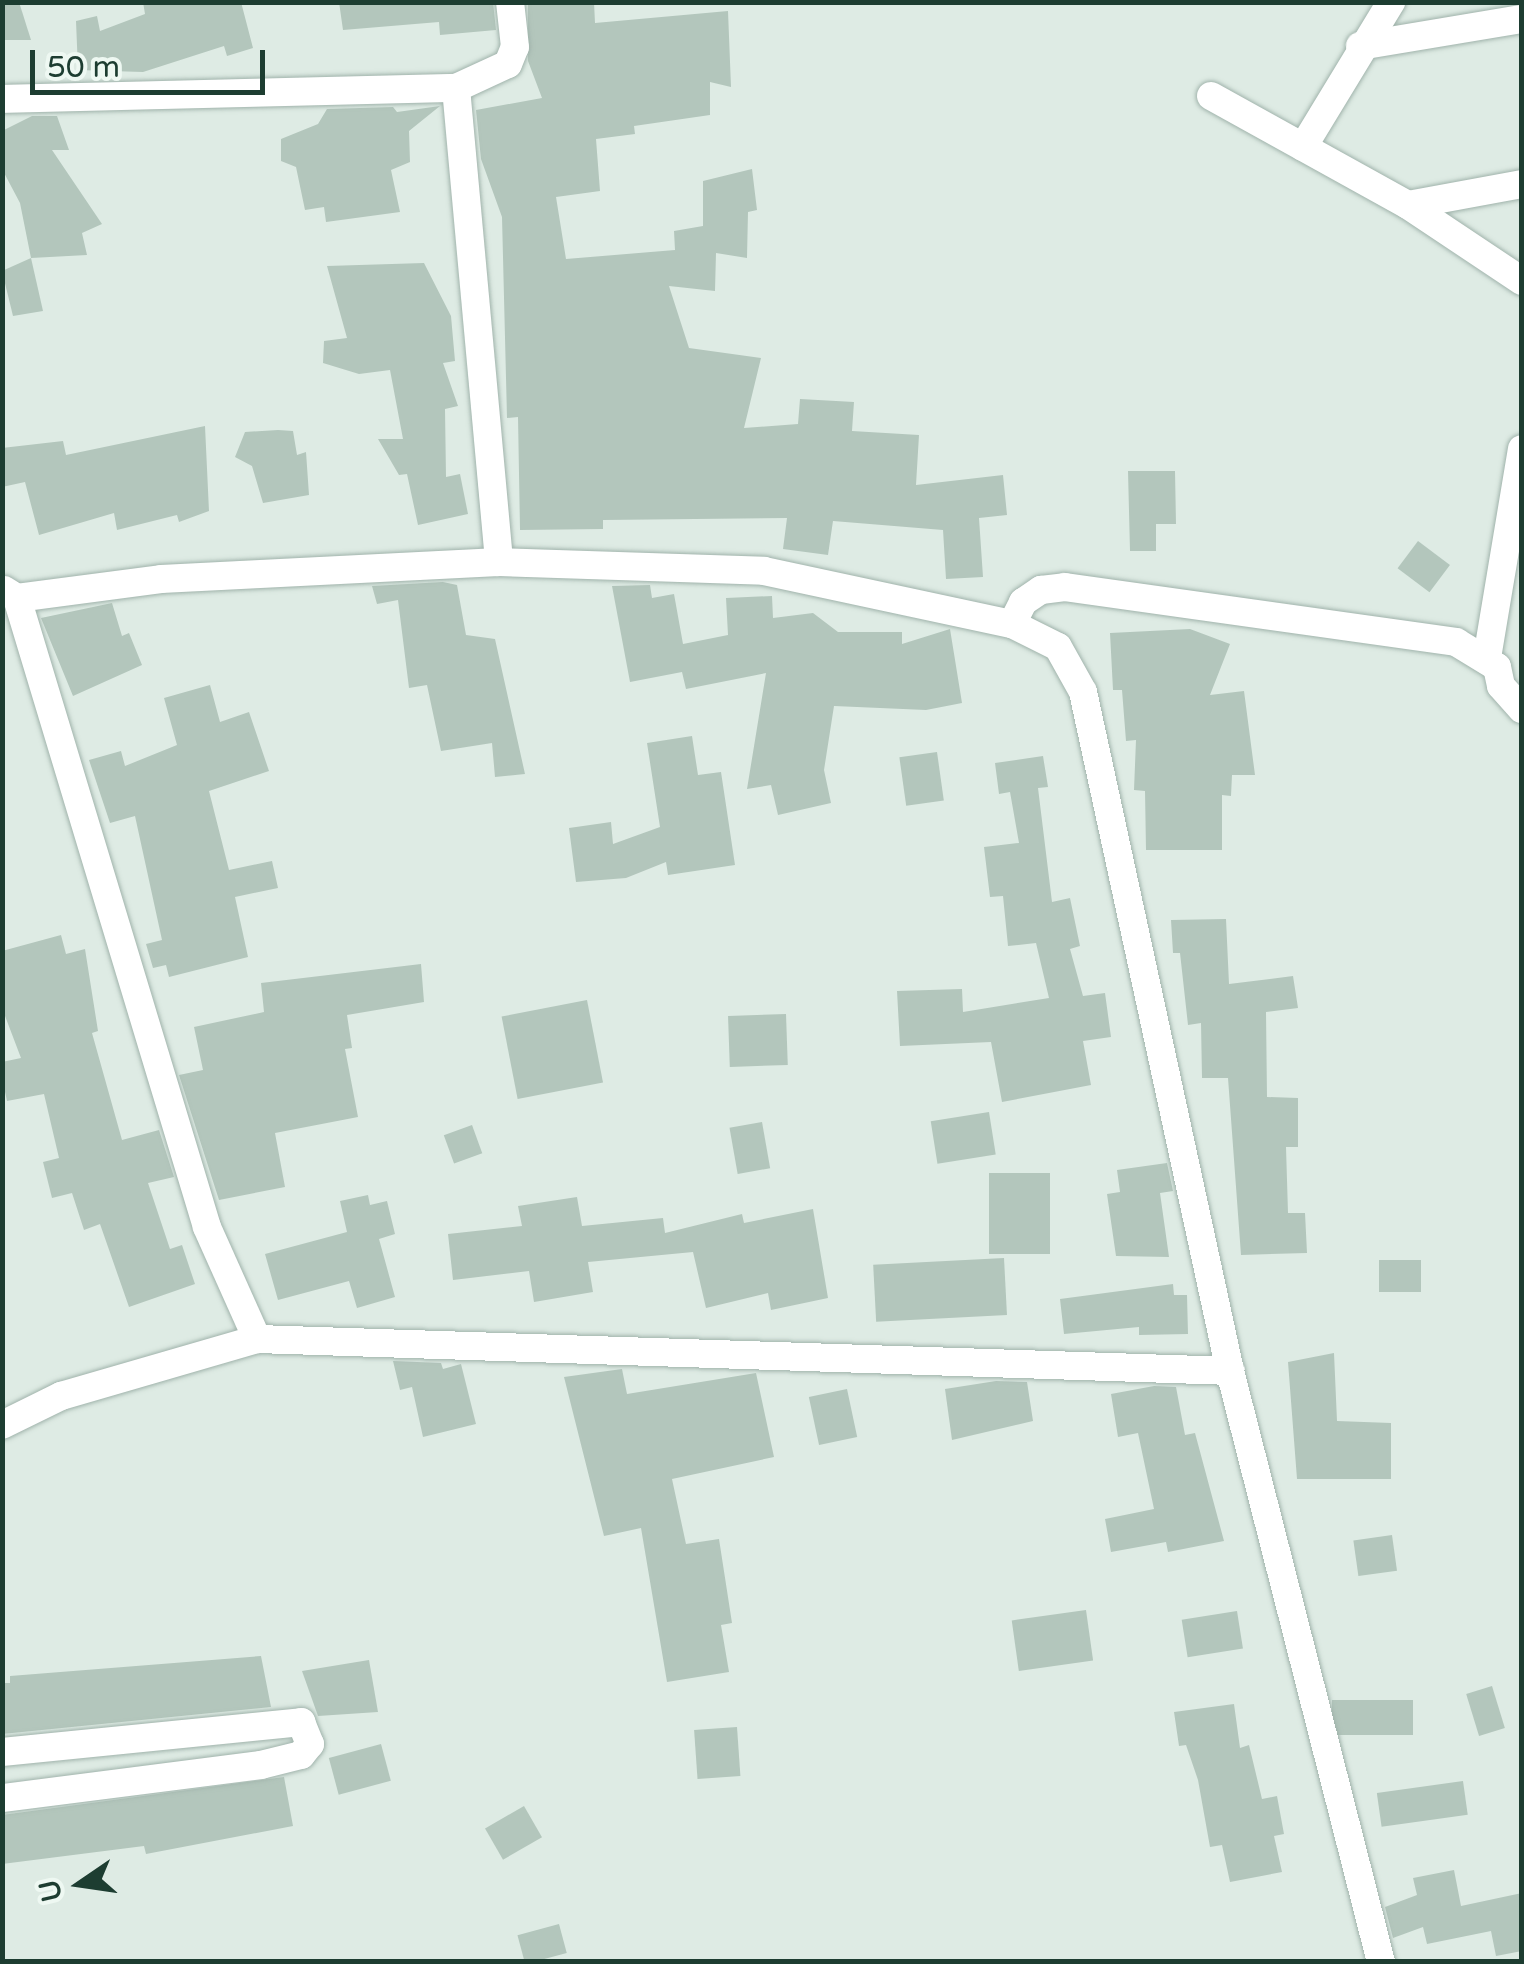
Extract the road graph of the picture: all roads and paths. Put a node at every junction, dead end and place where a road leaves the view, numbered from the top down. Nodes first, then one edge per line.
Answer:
1 (510, 2) edge
2 (1390, 2) edge
3 (1522, 19) edge
4 (1360, 46) junction
5 (456, 88) junction
6 (1211, 96) dead end
7 (2, 100) edge
8 (1303, 147) junction
9 (1522, 184) edge
10 (1408, 205) junction
11 (1522, 281) edge
12 (1522, 449) edge
13 (498, 562) junction
14 (10, 593) edge
15 (1012, 624) junction
16 (1487, 658) junction
17 (1522, 709) edge
18 (257, 1339) junction
19 (1230, 1370) junction
20 (2, 1425) edge
21 (2, 1752) edge
22 (2, 1798) edge
23 (1380, 1962) edge

1 - 5 street
2 - 4 street
3 - 4 street
4 - 8 street
5 - 7 street
5 - 13 street
6 - 8 street
8 - 10 street
9 - 10 street
10 - 11 street
12 - 16 street
13 - 14 street
13 - 15 street
14 - 18 street
15 - 16 street
15 - 19 street
16 - 17 street
18 - 19 street
18 - 20 street
19 - 23 street
21 - 22 street

